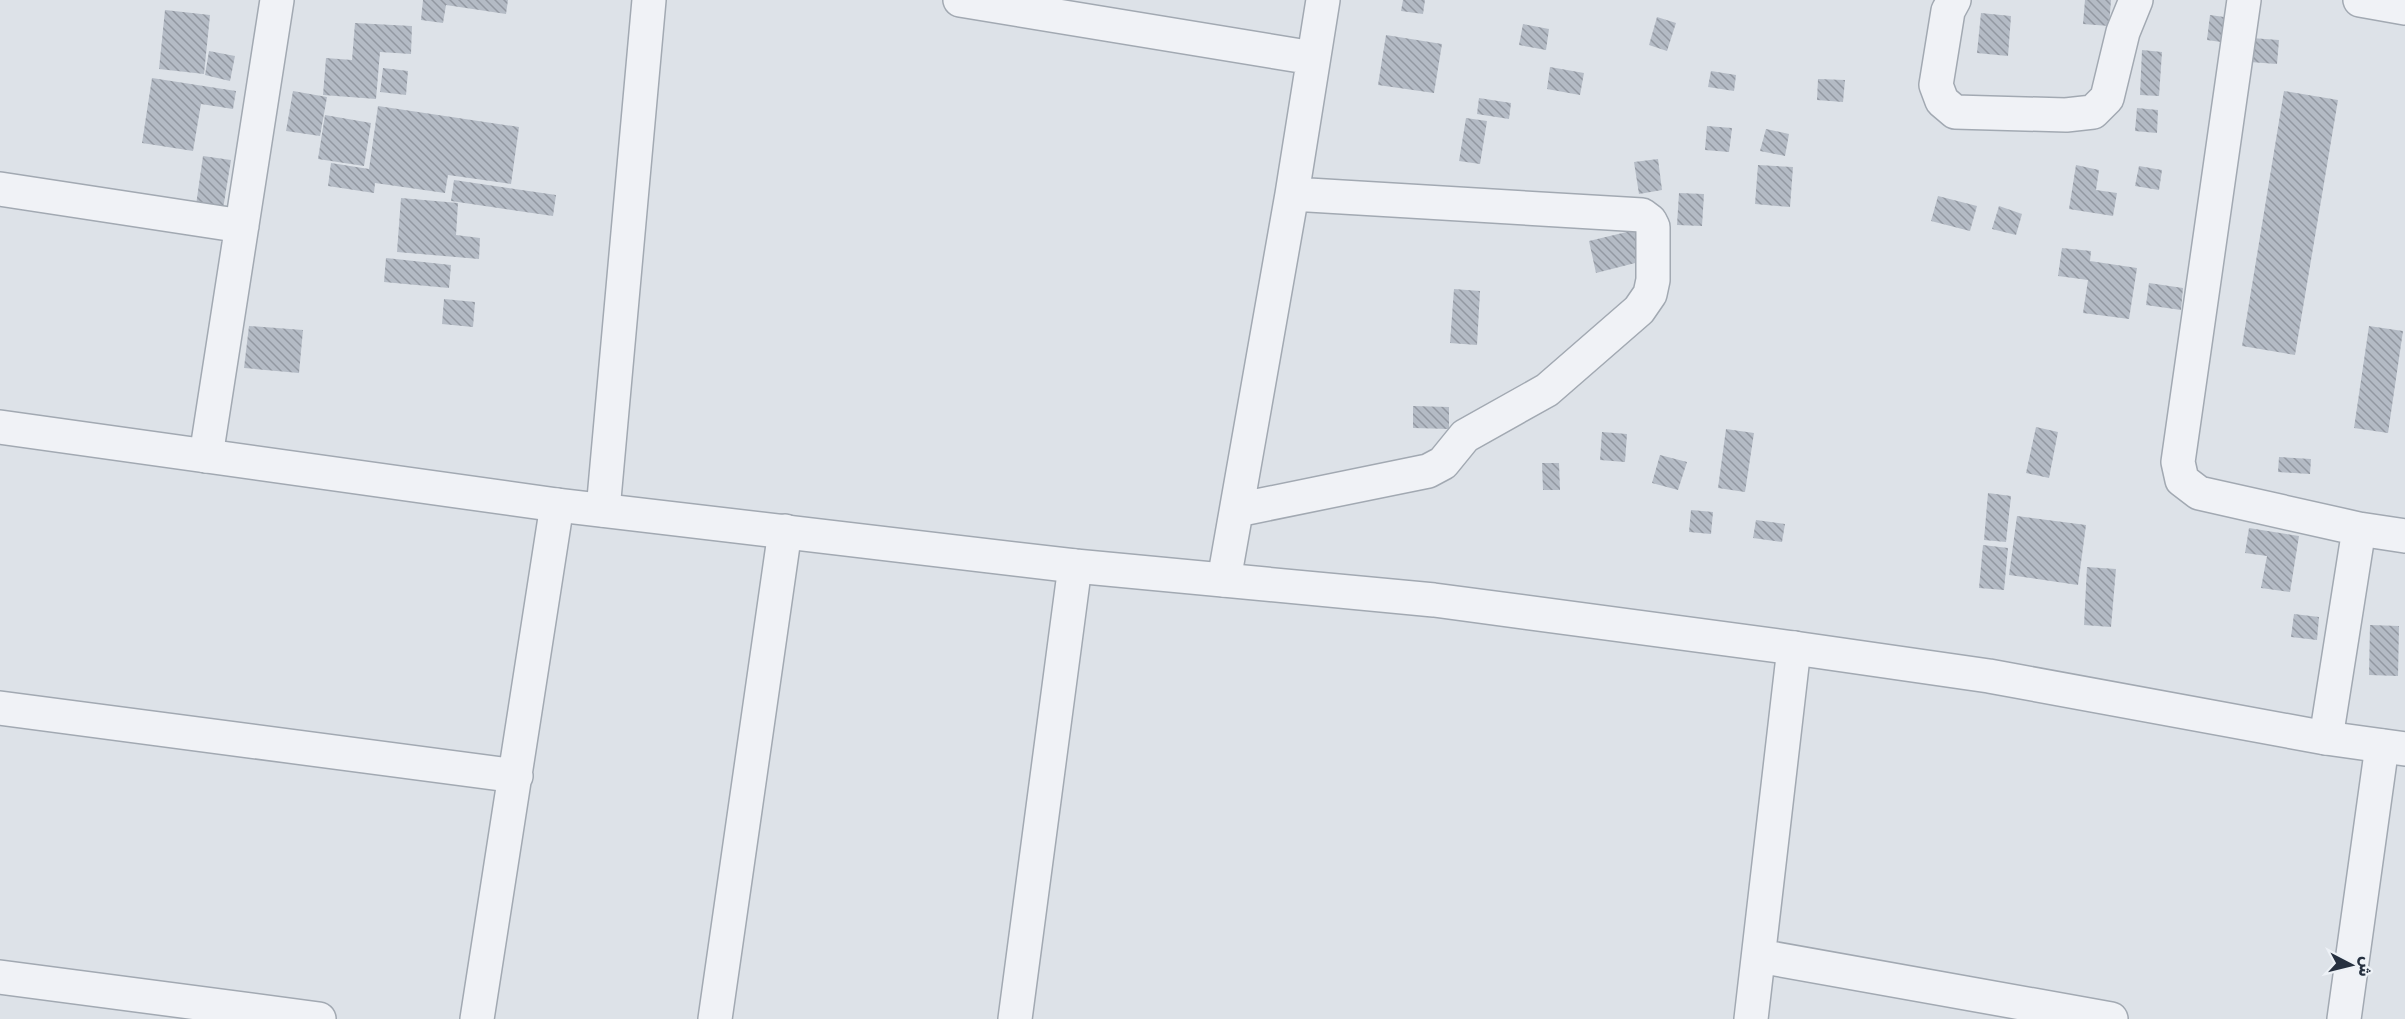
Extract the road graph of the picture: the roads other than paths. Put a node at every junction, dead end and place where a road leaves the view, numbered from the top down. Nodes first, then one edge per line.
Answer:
1 (278, 0) edge
2 (650, 0) edge
3 (960, 0) edge
4 (1323, 0) edge
5 (1954, 0) edge
6 (2136, 0) edge
7 (2244, 0) edge
8 (2360, 0) edge
9 (2405, 8) edge
10 (1313, 58) junction
11 (0, 189) edge
12 (1292, 194) junction
13 (242, 226) junction
14 (0, 427) edge
15 (206, 456) junction
16 (557, 505) junction
17 (603, 510) junction
18 (1237, 510) junction
19 (2359, 529) junction
20 (785, 531) junction
21 (2405, 536) edge
22 (1075, 566) junction
23 (1224, 580) junction
24 (1794, 648) junction
25 (0, 708) edge
26 (2326, 738) junction
27 (2393, 748) edge
28 (516, 776) junction
29 (1759, 956) junction
30 (0, 977) edge
31 (252, 1014) edge
32 (319, 1019) edge
33 (477, 1019) edge
34 (715, 1019) edge
35 (1015, 1019) edge
36 (1751, 1019) edge
37 (2111, 1019) edge
38 (2344, 1019) edge

1 - 13 street
2 - 17 street
3 - 10 street
4 - 10 street
5 - 6 street
7 - 19 street
8 - 9 street
10 - 12 street
11 - 13 street
12 - 18 street
12 - 18 street
13 - 15 street
14 - 15 street
15 - 16 street
16 - 17 street
16 - 28 street
17 - 20 street
18 - 23 street
19 - 21 street
19 - 26 street
20 - 22 street
20 - 34 street
22 - 23 street
22 - 35 street
23 - 24 street
24 - 26 street
24 - 29 street
25 - 28 street
26 - 27 street
27 - 38 street
28 - 33 street
29 - 36 street
29 - 37 street
30 - 31 street
31 - 32 street

